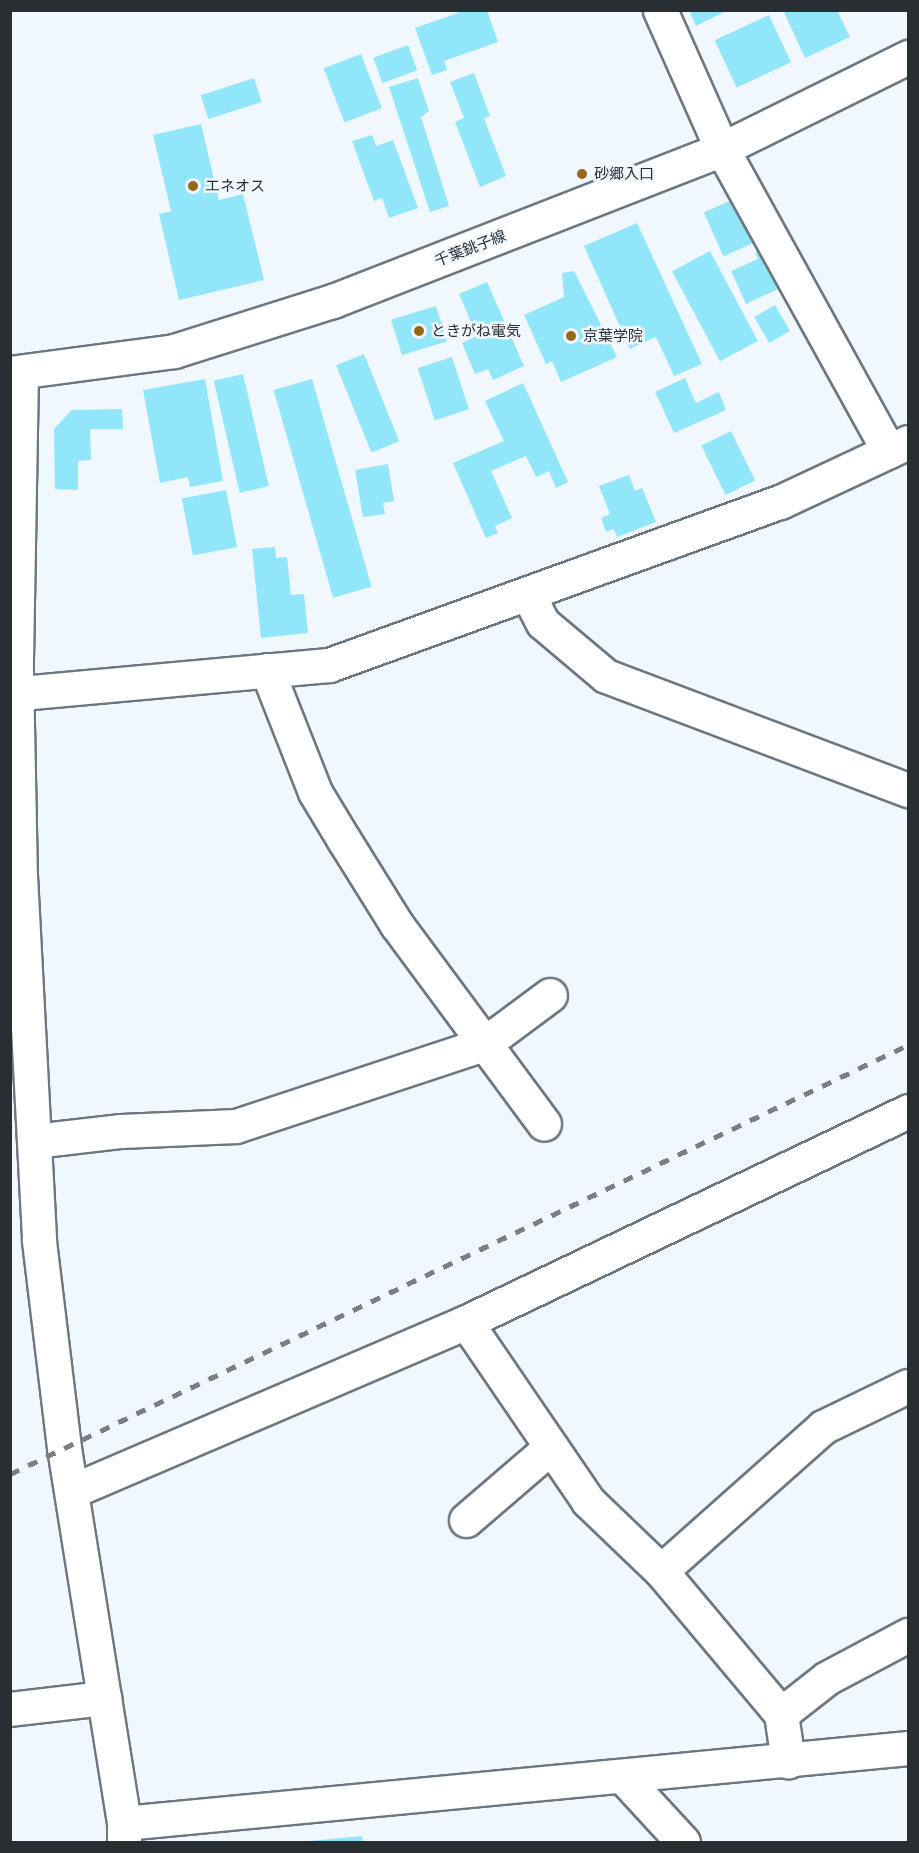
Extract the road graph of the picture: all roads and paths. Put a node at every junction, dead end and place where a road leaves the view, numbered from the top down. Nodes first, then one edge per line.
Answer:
1 (660, 10) edge
2 (909, 57) edge
3 (722, 149) junction
4 (16, 373) edge
5 (899, 447) edge
6 (529, 596) junction
7 (267, 670) junction
8 (14, 693) edge
9 (909, 790) edge
10 (550, 995) dead end
11 (484, 1044) junction
12 (909, 1111) edge
13 (544, 1124) dead end
14 (34, 1141) junction
15 (25, 1241) edge
16 (466, 1322) junction
17 (909, 1386) edge
18 (551, 1447) junction
19 (72, 1491) junction
20 (466, 1520) dead end
21 (661, 1571) junction
22 (909, 1635) edge
23 (104, 1698) junction
24 (10, 1709) edge
25 (781, 1714) junction
26 (909, 1748) edge
27 (788, 1761) junction
28 (624, 1778) junction
29 (124, 1833) edge
30 (683, 1842) edge

1 - 3 street
2 - 3 street, 千葉銚子線
3 - 4 street, 千葉銚子線
3 - 5 street
4 - 8 street
5 - 6 street
6 - 7 street
6 - 9 street
7 - 8 street
7 - 11 street
8 - 14 street
10 - 11 street
11 - 13 street
11 - 14 street
12 - 16 street
14 - 15 street
15 - 19 street
16 - 18 street
16 - 19 street
17 - 21 street
18 - 20 street
18 - 21 street
19 - 23 street
21 - 25 street
22 - 25 street
23 - 24 street
23 - 29 street
25 - 27 street
26 - 27 street
27 - 28 street
28 - 29 street
28 - 30 street

